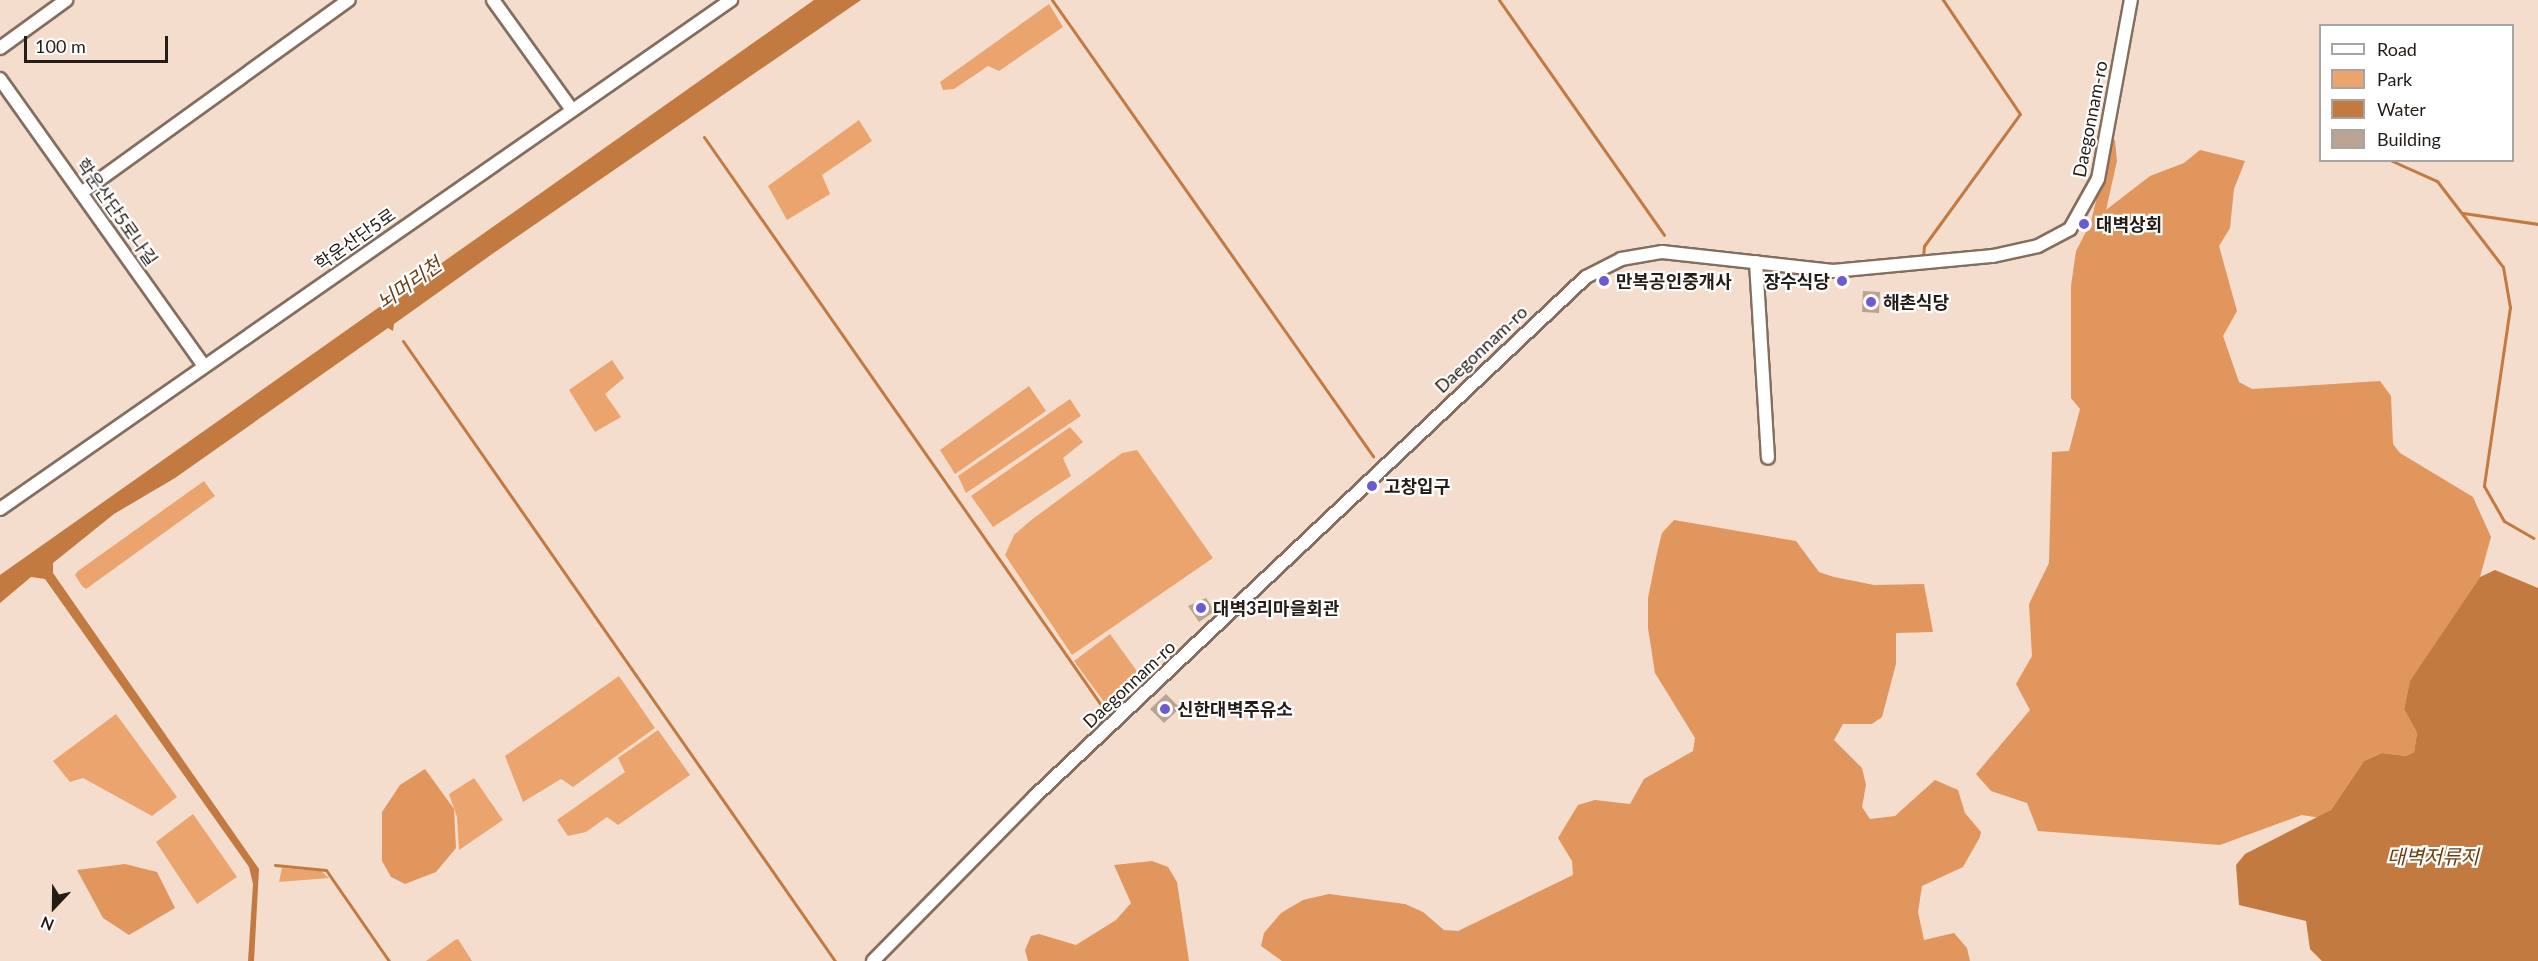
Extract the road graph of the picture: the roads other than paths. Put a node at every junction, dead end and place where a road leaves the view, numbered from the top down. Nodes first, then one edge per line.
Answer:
1 (66, 0) edge
2 (349, 0) edge
3 (494, 0) edge
4 (730, 0) edge
5 (2131, 0) edge
6 (0, 48) edge
7 (0, 79) edge
8 (572, 110) junction
9 (81, 193) junction
10 (1755, 262) junction
11 (204, 366) junction
12 (1768, 458) dead end
13 (0, 509) edge
14 (873, 961) edge

1 - 6 street
2 - 9 street
3 - 8 street
4 - 8 street, 학운산단5로
5 - 10 street, Daegonnam-ro
7 - 9 street, 학운산단5로나길
8 - 11 street, 학운산단5로
9 - 11 street, 학운산단5로나길
10 - 12 street
10 - 14 street, Daegonnam-ro
11 - 13 street, 학운산단5로

